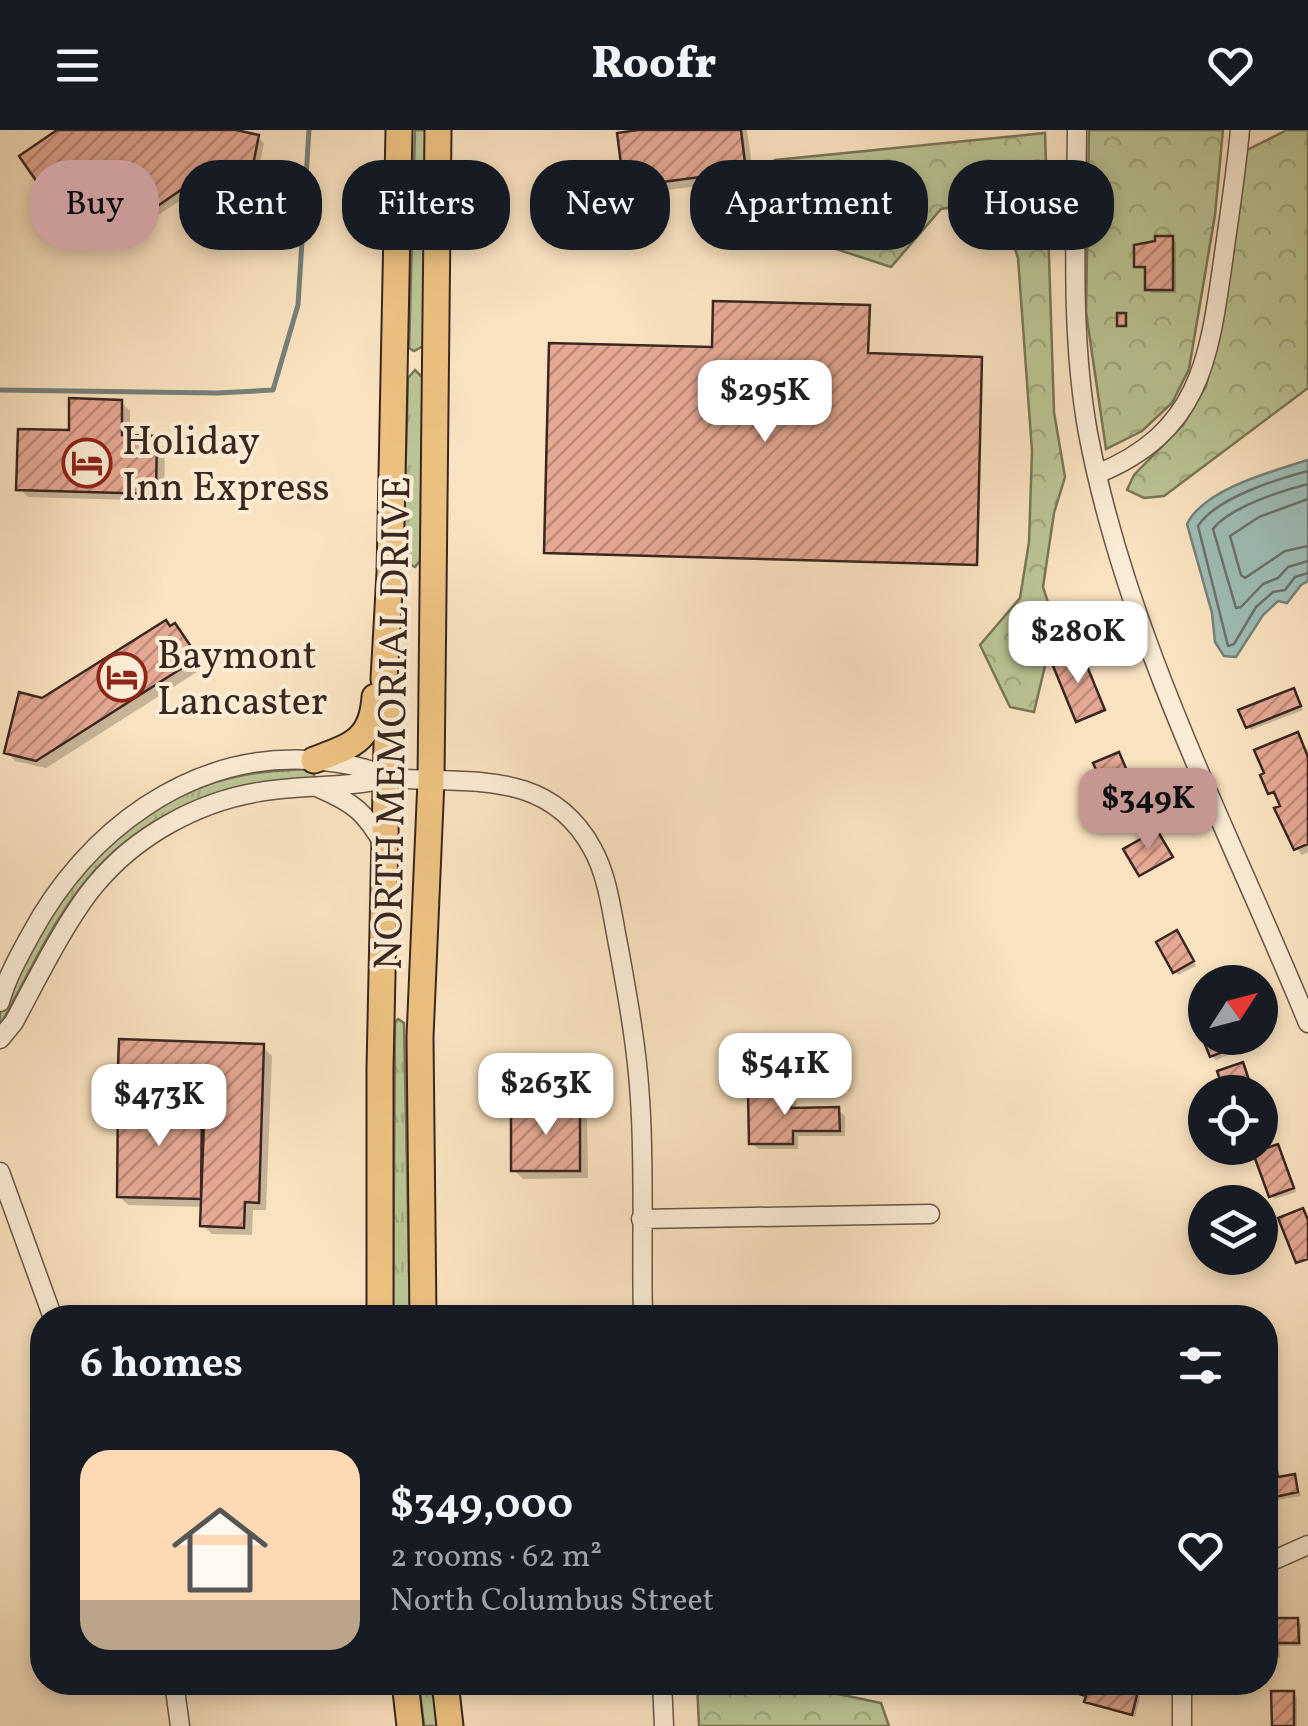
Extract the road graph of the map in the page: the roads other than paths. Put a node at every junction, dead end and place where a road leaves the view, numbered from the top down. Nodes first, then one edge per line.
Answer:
1 (399, 130) edge
2 (438, 130) edge
3 (454, 130) edge
4 (1077, 130) edge
5 (1240, 130) edge
6 (436, 306) junction
7 (1097, 474) junction
8 (384, 679) junction
9 (314, 760) junction
10 (387, 778) junction
11 (431, 780) junction
12 (319, 788) junction
13 (386, 848) junction
14 (2, 985) edge
15 (0, 1002) edge
16 (14, 1022) junction
17 (1308, 1023) edge
18 (0, 1039) edge
19 (0, 1053) edge
20 (0, 1172) edge
21 (930, 1214) dead end
22 (642, 1218) junction
23 (48, 1305) edge
24 (380, 1305) edge
25 (423, 1305) edge
26 (643, 1305) edge
27 (1308, 1545) edge
28 (1278, 1558) edge
29 (176, 1695) edge
30 (406, 1695) edge
31 (446, 1695) edge
32 (663, 1695) edge
33 (1182, 1695) edge
34 (180, 1726) edge
35 (410, 1726) edge
36 (450, 1726) edge
37 (664, 1726) edge
38 (1182, 1726) edge

1 - 8 main road, NORTH MEMORIAL DRIVE
2 - 6 main road, NORTH MEMORIAL DRIVE
3 - 6 main road
4 - 7 street
5 - 7 street
6 - 11 main road, NORTH MEMORIAL DRIVE
7 - 17 street
8 - 9 main road, NORTH MEMORIAL DRIVE
8 - 10 main road, NORTH MEMORIAL DRIVE
9 - 10 street
9 - 14 street
10 - 11 street
10 - 12 street
10 - 13 main road, NORTH MEMORIAL DRIVE
11 - 22 street
11 - 25 main road, NORTH MEMORIAL DRIVE
12 - 13 street
12 - 16 street
13 - 24 main road, NORTH MEMORIAL DRIVE
14 - 15 street
16 - 18 street
16 - 19 street
20 - 23 street
21 - 22 street
22 - 26 street
27 - 28 street
29 - 34 street
30 - 35 main road
31 - 36 main road
32 - 37 street
33 - 38 street

